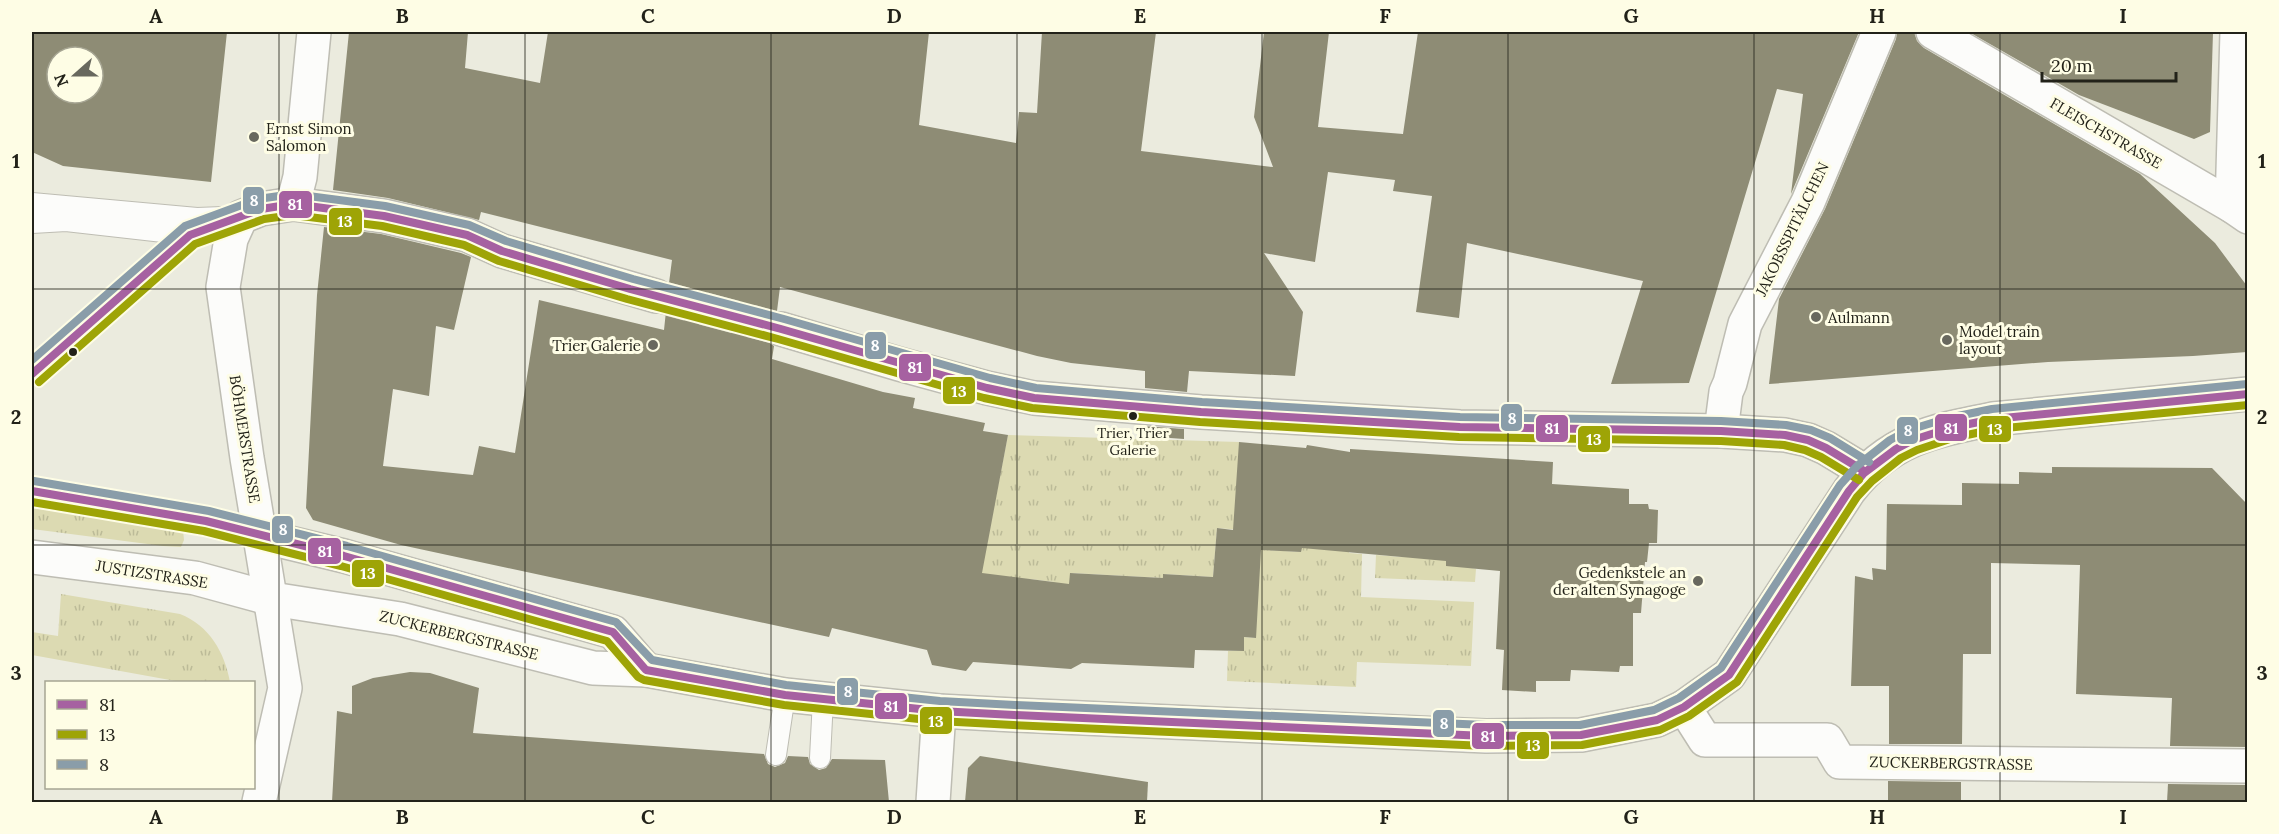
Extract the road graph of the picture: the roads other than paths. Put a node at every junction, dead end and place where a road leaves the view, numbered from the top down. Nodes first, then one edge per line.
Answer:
1 (314, 32) edge
2 (1879, 32) edge
3 (1933, 32) edge
4 (2237, 32) edge
5 (32, 202) edge
6 (293, 204) junction
7 (2240, 211) edge
8 (241, 217) junction
9 (32, 223) edge
10 (190, 235) junction
11 (656, 296) tunnel mouth
12 (781, 329) tunnel mouth
13 (32, 374) edge
14 (2247, 394) edge
15 (1721, 431) junction
16 (1864, 471) junction
17 (32, 490) edge
18 (261, 536) junction
19 (32, 557) edge
20 (272, 599) junction
21 (646, 670) junction
22 (785, 695) junction
23 (823, 699) junction
24 (1684, 707) junction
25 (939, 711) junction
26 (776, 755) dead end
27 (820, 758) dead end
28 (2247, 766) edge
29 (258, 802) edge
30 (933, 802) edge

1 - 6 street
2 - 15 street, JAKOBSSPITÄLCHEN
3 - 7 street, FLEISCHSTRASSE
4 - 7 street
5 - 8 lane
6 - 8 street
6 - 11 street
8 - 10 lane
8 - 18 street, BÖHMERSTRASSE
9 - 10 lane
10 - 13 lane
12 - 15 street
14 - 16 street, ZUCKERBERGSTRASSE
15 - 16 street
16 - 24 street, ZUCKERBERGSTRASSE
17 - 18 lane
18 - 20 street, BÖHMERSTRASSE
18 - 21 street
19 - 20 street, JUSTIZSTRASSE
20 - 21 street, ZUCKERBERGSTRASSE
20 - 29 street, BÖHMERSTRASSE
21 - 22 street, ZUCKERBERGSTRASSE
22 - 23 street, ZUCKERBERGSTRASSE
22 - 26 lane
23 - 25 street, ZUCKERBERGSTRASSE
23 - 27 lane
24 - 25 street, ZUCKERBERGSTRASSE
24 - 28 street, ZUCKERBERGSTRASSE
25 - 30 street

